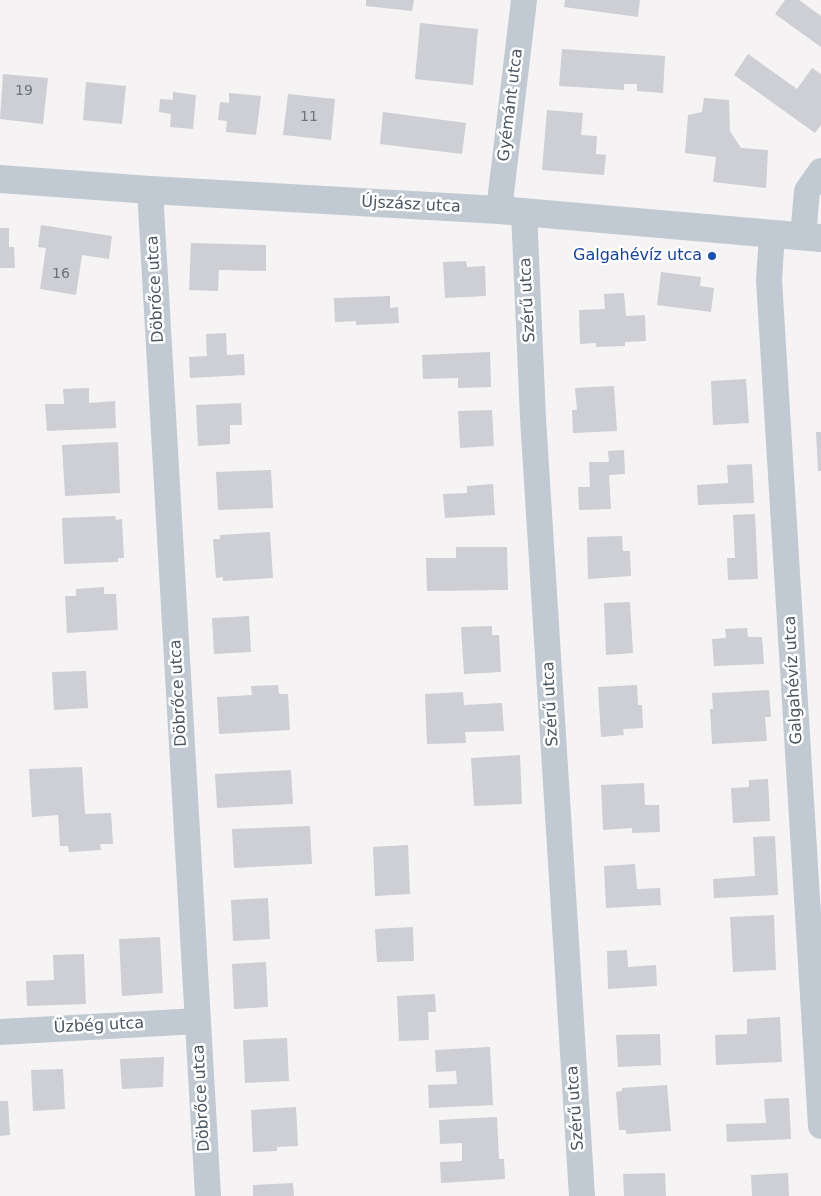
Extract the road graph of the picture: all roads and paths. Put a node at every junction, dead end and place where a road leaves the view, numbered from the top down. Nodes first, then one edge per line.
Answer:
1 (524, 0) edge
2 (821, 171) edge
3 (0, 179) edge
4 (150, 190) junction
5 (512, 211) junction
6 (772, 234) junction
7 (812, 237) edge
8 (198, 1021) junction
9 (0, 1032) edge
10 (821, 1126) edge
11 (208, 1196) edge
12 (582, 1196) edge

1 - 5 street, Gyémánt utca
2 - 7 street
3 - 4 street, Újszász utca
4 - 5 street, Újszász utca
4 - 8 street, Döbrőce utca
5 - 6 street, Újszász utca
5 - 12 street, Szérű utca
6 - 7 street, Újszász utca
6 - 10 street, Galgahévíz utca
8 - 9 street, Üzbég utca
8 - 11 street, Döbrőce utca

